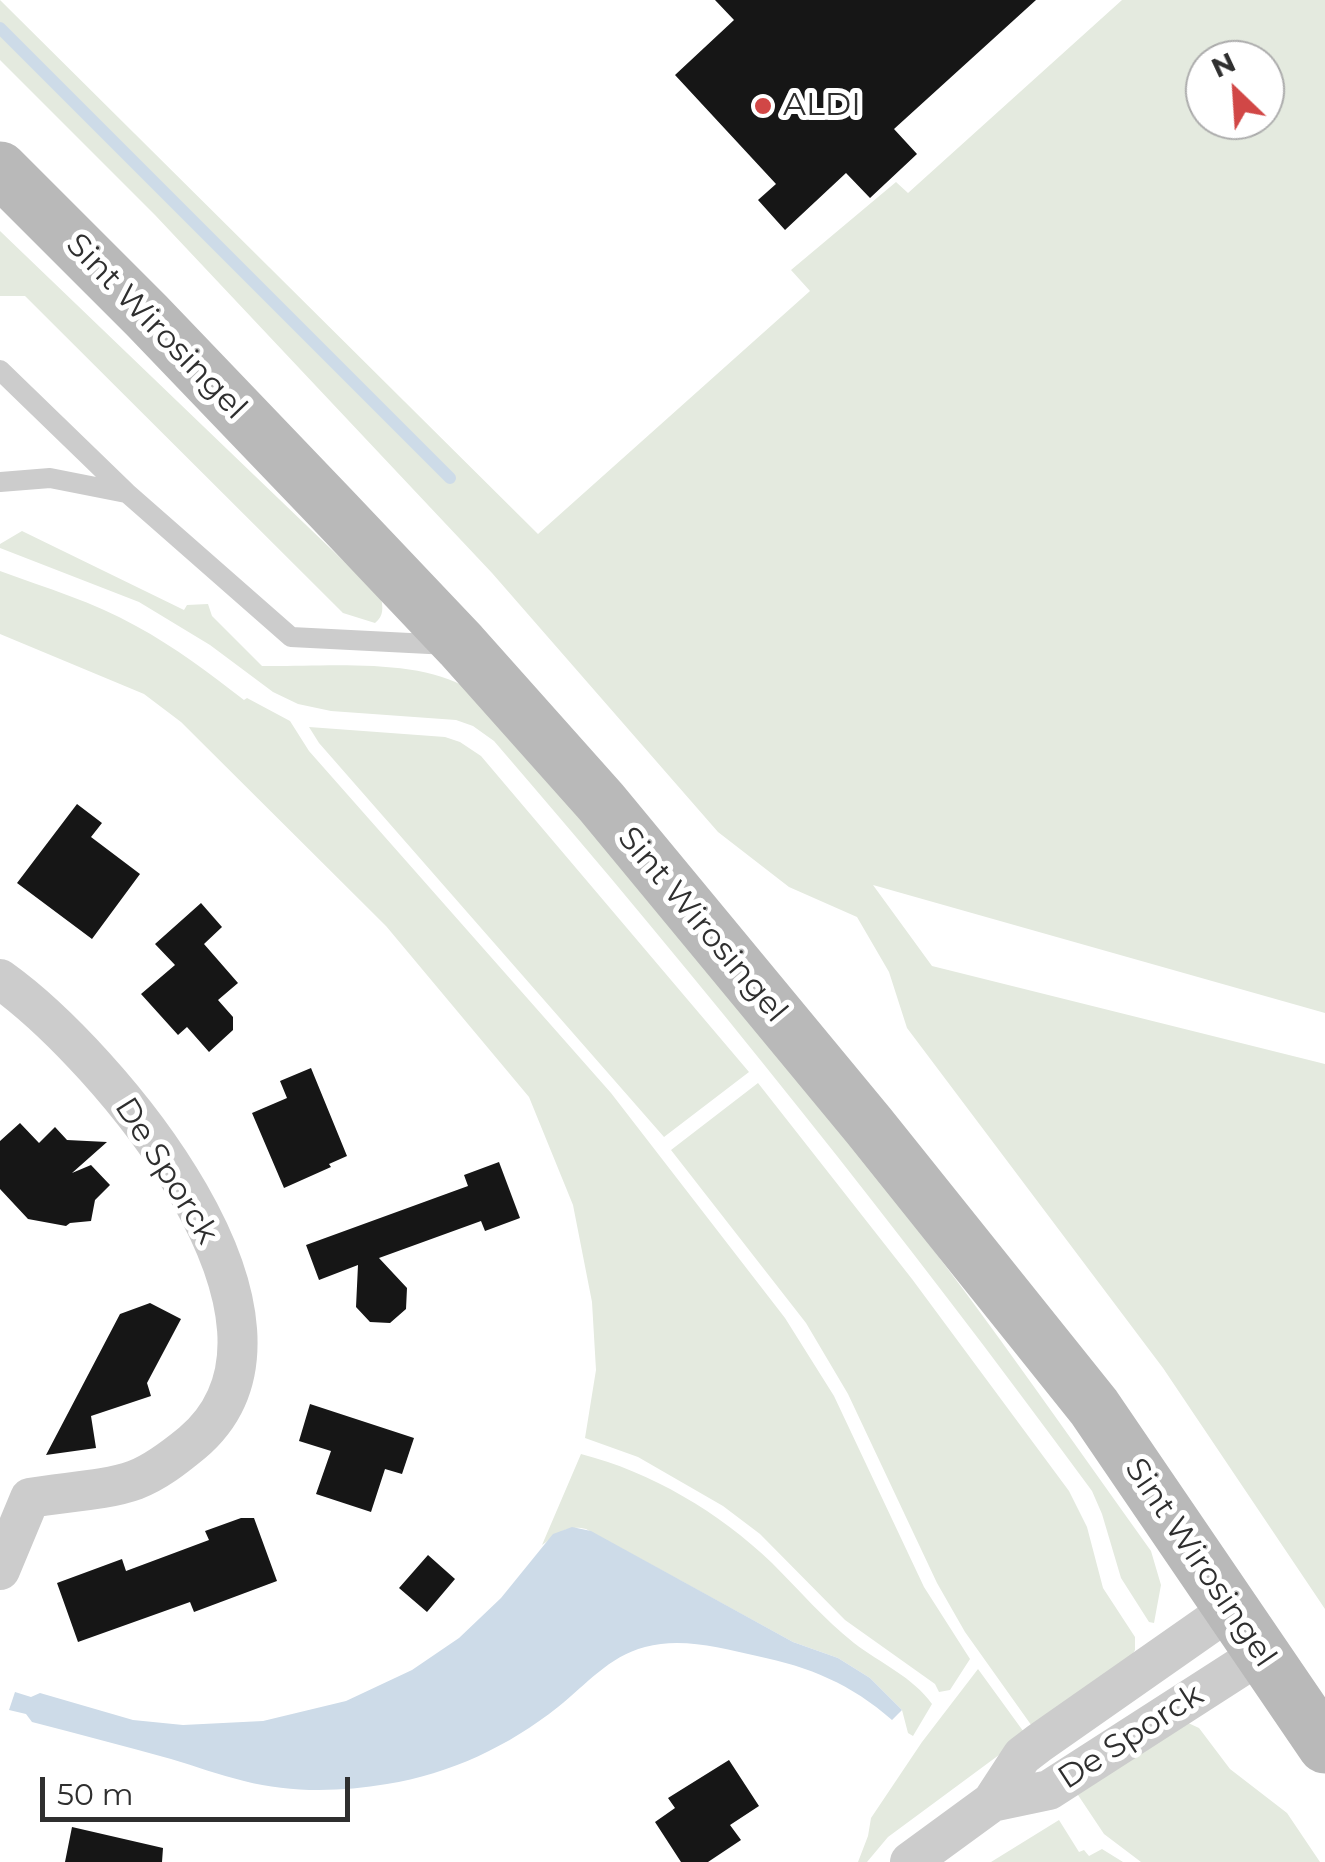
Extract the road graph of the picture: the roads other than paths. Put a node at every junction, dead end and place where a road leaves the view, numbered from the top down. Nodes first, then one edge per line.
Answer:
1 (0, 169) edge
2 (0, 370) edge
3 (0, 482) edge
4 (127, 493) junction
5 (461, 645) junction
6 (0, 979) edge
7 (15, 1496) edge
8 (0, 1570) edge
9 (1232, 1608) junction
10 (1262, 1653) junction
11 (1325, 1746) edge
12 (992, 1802) junction
13 (910, 1862) edge

1 - 5 main road, Sint Wirosingel
2 - 4 lane
3 - 4 lane
4 - 5 lane
5 - 9 main road, Sint Wirosingel
6 - 7 street, De Sporck
7 - 8 street, De Sporck
9 - 10 main road, Sint Wirosingel
9 - 12 street, De Sporck
10 - 11 main road, Sint Wirosingel
10 - 12 street, De Sporck
12 - 13 street, De Sporck

